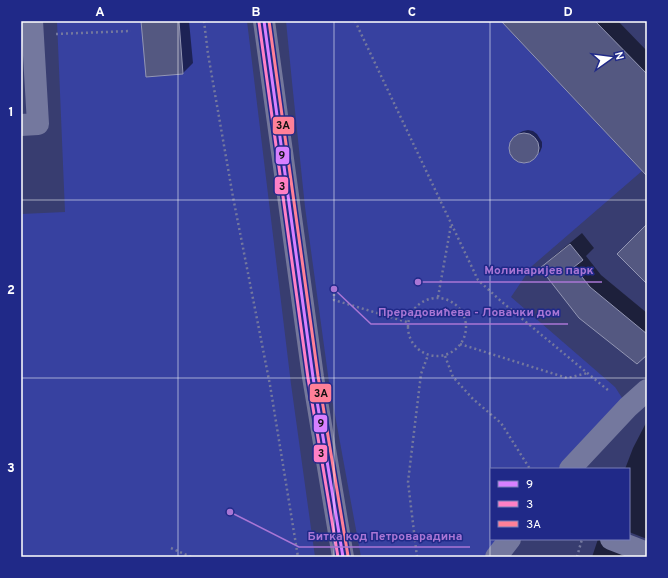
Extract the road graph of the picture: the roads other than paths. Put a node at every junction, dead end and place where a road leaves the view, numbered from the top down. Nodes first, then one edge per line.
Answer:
1 (264, 21) edge
2 (33, 28) edge
3 (21, 125) edge
4 (647, 390) edge
5 (571, 468) edge
6 (509, 540) edge
7 (614, 540) edge
8 (647, 553) edge
9 (343, 557) edge
10 (496, 557) edge

1 - 9 main road
2 - 3 street
4 - 5 street
6 - 10 street
7 - 8 street

